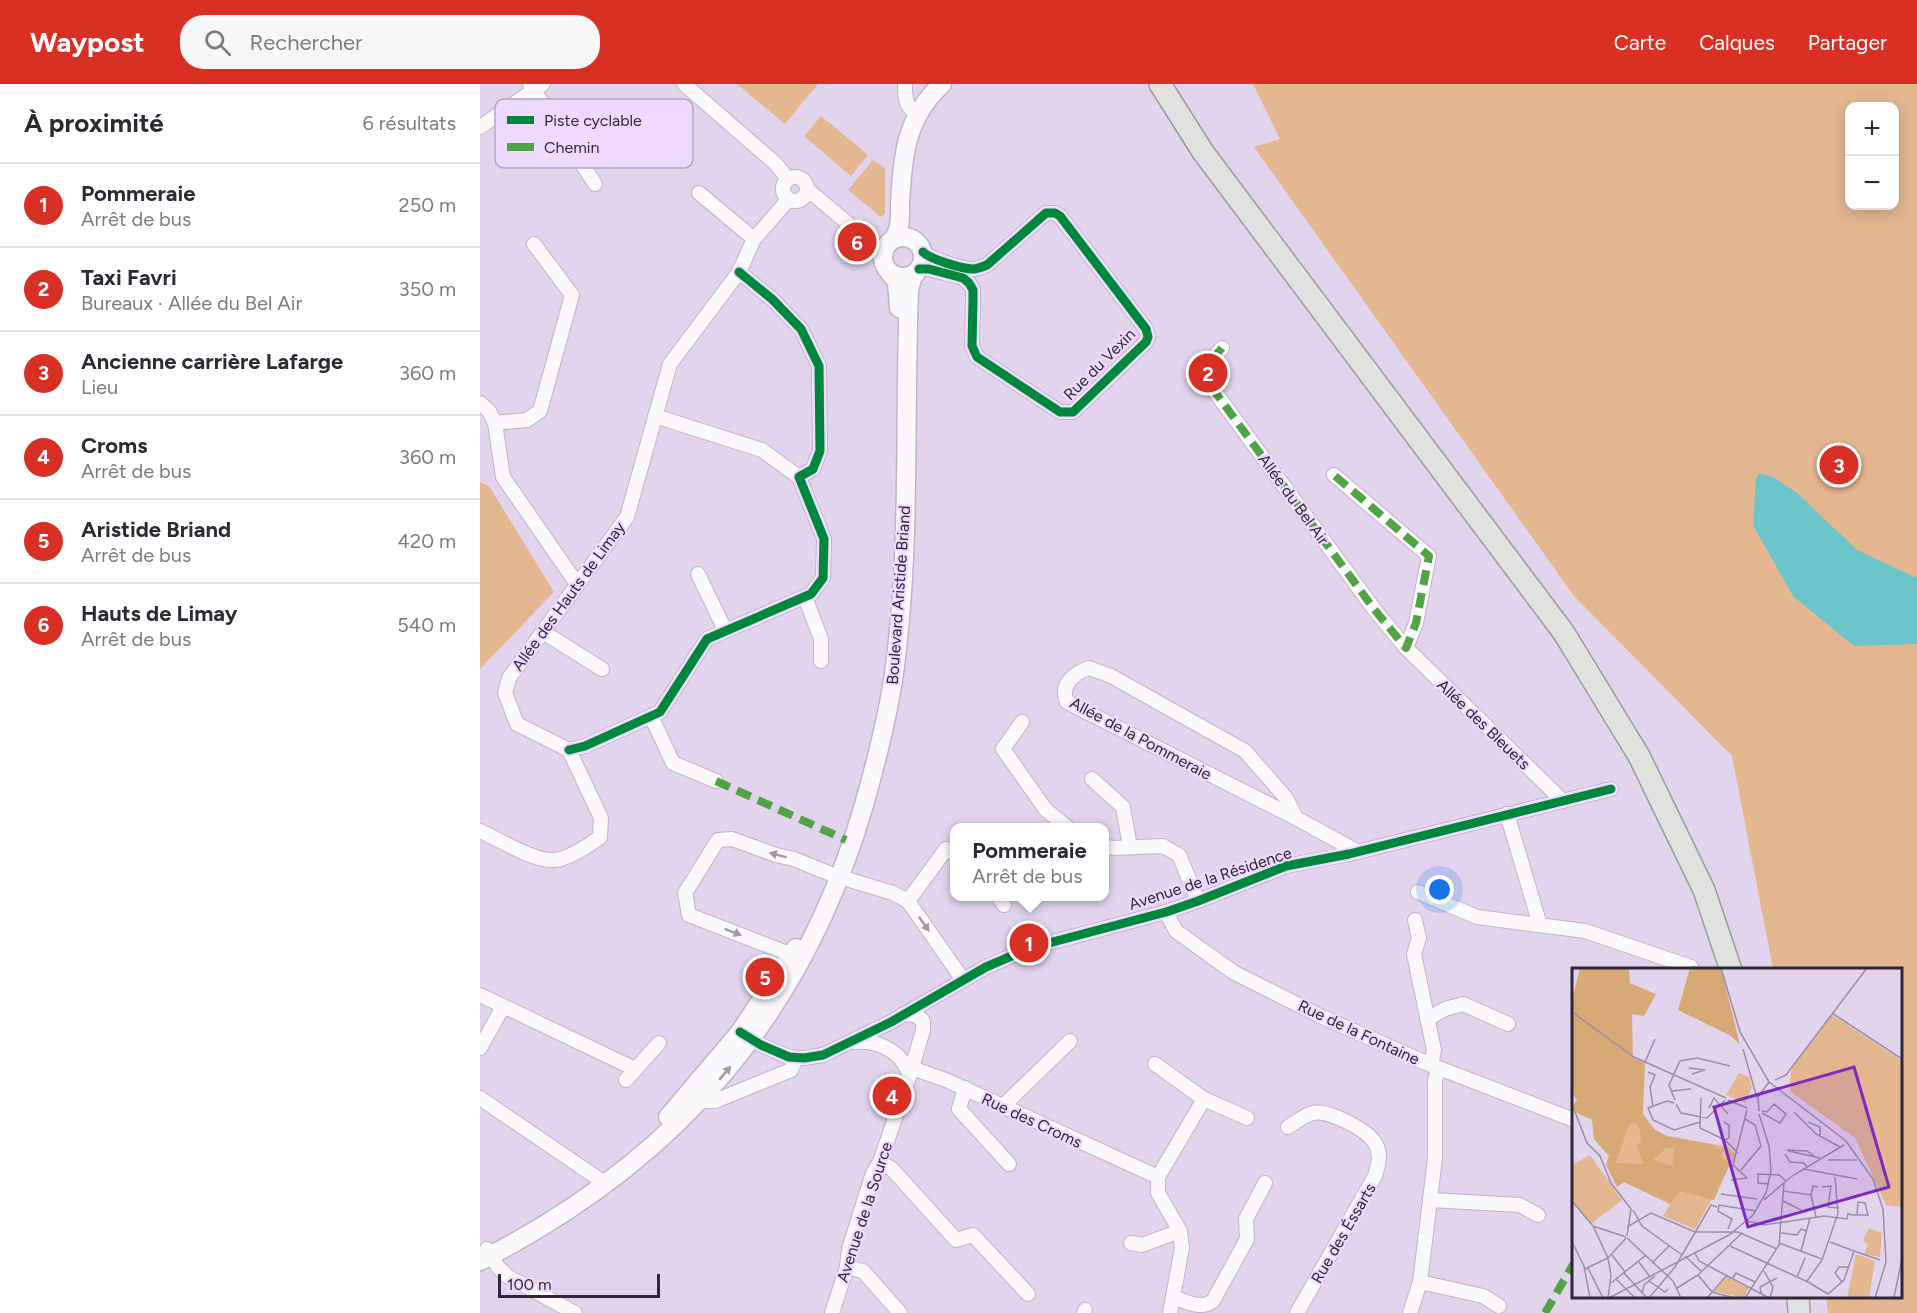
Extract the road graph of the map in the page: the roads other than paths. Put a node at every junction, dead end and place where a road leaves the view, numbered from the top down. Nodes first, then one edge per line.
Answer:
1 (684, 84) edge
2 (905, 84) edge
3 (942, 84) edge
4 (1160, 84) edge
5 (535, 86) edge
6 (518, 99) edge
7 (543, 99) edge
8 (916, 114) junction
9 (495, 116) edge
10 (480, 127) edge
11 (906, 145) junction
12 (585, 168) edge
13 (788, 179) junction
14 (595, 184) dead end
15 (807, 189) junction
16 (699, 193) dead end
17 (788, 200) junction
18 (754, 239) junction
19 (534, 244) dead end
20 (889, 253) junction
21 (918, 259) junction
22 (740, 272) junction
23 (1221, 348) dead end
24 (480, 403) edge
25 (655, 416) junction
26 (495, 423) junction
27 (1334, 475) dead end
28 (799, 477) junction
29 (698, 573) dead end
30 (578, 584) junction
31 (805, 597) junction
32 (724, 630) junction
33 (543, 632) junction
34 (1407, 648) junction
35 (821, 661) dead end
36 (602, 669) dead end
37 (651, 716) junction
38 (1022, 722) dead end
39 (569, 750) junction
40 (1092, 779) dead end
41 (716, 781) dead end
42 (1611, 789) dead end
43 (1562, 800) junction
44 (1507, 814) junction
45 (1296, 818) junction
46 (1062, 823) edge
47 (480, 831) edge
48 (1130, 846) junction
49 (1109, 847) edge
50 (950, 852) edge
51 (1358, 852) junction
52 (836, 876) junction
53 (1418, 892) dead end
54 (908, 901) junction
55 (1198, 901) junction
56 (1166, 912) junction
57 (1415, 920) dead end
58 (1540, 925) junction
59 (792, 955) junction
60 (1691, 967) dead end
61 (1731, 968) edge
62 (963, 980) junction
63 (941, 994) junction
64 (480, 995) edge
65 (503, 1007) junction
66 (896, 1019) junction
67 (1427, 1019) junction
68 (1508, 1024) dead end
69 (923, 1030) junction
70 (746, 1036) junction
71 (1070, 1041) dead end
72 (853, 1042) junction
73 (659, 1043) dead end
74 (480, 1048) edge
75 (796, 1058) junction
76 (903, 1064) junction
77 (1155, 1064) dead end
78 (1435, 1066) junction
79 (965, 1089) junction
80 (480, 1098) edge
81 (1204, 1099) junction
82 (708, 1101) junction
83 (1003, 1106) junction
84 (1247, 1118) dead end
85 (1572, 1119) edge
86 (1288, 1127) dead end
87 (880, 1162) junction
88 (1009, 1164) dead end
89 (1158, 1177) junction
90 (603, 1181) junction
91 (1265, 1183) dead end
92 (1430, 1200) junction
93 (1538, 1215) dead end
94 (1180, 1231) junction
95 (1131, 1243) dead end
96 (484, 1254) edge
97 (847, 1267) junction
98 (1420, 1282) junction
99 (1028, 1294) dead end
100 (1173, 1298) junction
101 (1798, 1298) edge
102 (1499, 1306) dead end
103 (575, 1313) edge
104 (832, 1313) edge
105 (900, 1313) edge
106 (1170, 1313) edge
107 (1297, 1313) edge
108 (1410, 1313) edge
109 (1799, 1313) edge

1 - 13 street
2 - 8 street
3 - 8 main road, Boulevard Aristide Briand
4 - 61 main road
5 - 6 street
5 - 7 street
8 - 11 main road, Boulevard Aristide Briand
9 - 10 street
11 - 20 main road, Boulevard Aristide Briand
11 - 21 main road, Boulevard Aristide Briand
12 - 14 street
13 - 15 street
13 - 17 street
15 - 17 street
15 - 20 street
16 - 18 street
17 - 18 street, Allée des Hauts de Limay
18 - 22 street, Allée des Hauts de Limay
19 - 26 street
20 - 21 main road
20 - 21 main road
20 - 52 main road, Boulevard Aristide Briand
21 - 21 street, Rue du Vexin
21 - 52 main road, Boulevard Aristide Briand
22 - 25 street, Allée des Hauts de Limay
22 - 28 street
23 - 34 street, Allée du Bel Air
24 - 26 street
25 - 28 street
25 - 30 street, Allée des Hauts de Limay
26 - 30 street
27 - 34 street
28 - 31 street
29 - 32 street
30 - 33 street, Allée des Hauts de Limay
31 - 32 street
31 - 35 street
32 - 37 street
33 - 36 street
33 - 39 street, Allée des Hauts de Limay
34 - 43 street, Allée des Bleuets
37 - 39 street
37 - 41 street
38 - 46 street
39 - 47 street
40 - 48 street
42 - 43 street, Avenue de la Résidence
43 - 44 street, Avenue de la Résidence
44 - 51 street, Avenue de la Résidence
44 - 58 street
45 - 45 street, Allée de la Pommeraie
45 - 51 street, Allée de la Pommeraie
48 - 49 street
48 - 55 street
50 - 54 street
51 - 55 street, Avenue de la Résidence
52 - 54 street
52 - 59 main road, Boulevard Aristide Briand
52 -> 59 street
52 - 70 main road, Boulevard Aristide Briand
53 - 58 street
54 -> 62 street
55 - 56 street, Avenue de la Résidence
56 - 62 street, Avenue de la Résidence
56 - 78 street, Rue de la Fontaine
57 - 67 street
58 - 60 street
59 - 70 main road, Boulevard Aristide Briand
62 - 63 street, Avenue de la Résidence
63 - 66 street, Avenue de la Résidence
63 - 69 street, Avenue de la Résidence
64 - 65 street
65 - 73 street
65 - 74 street
66 - 69 street
66 - 72 street, Avenue de la Résidence
66 - 76 street, Avenue de la Source
67 - 68 street
67 - 78 street
69 - 76 street, Avenue de la Source
70 - 75 street, Avenue de la Résidence
82 -> 70 main road, Boulevard Aristide Briand
70 - 90 main road, Boulevard Aristide Briand
71 - 83 street
72 - 75 street, Avenue de la Résidence
72 - 76 street
75 - 82 street
76 - 79 street, Rue des Croms
76 - 87 street, Avenue de la Source
77 - 81 street
78 - 85 street, Rue de la Fontaine
78 - 92 street
79 - 83 street, Rue des Croms
79 - 88 street
80 - 90 street
81 - 84 street
81 - 89 street
82 - 90 main road, Boulevard Aristide Briand
83 - 89 street, Rue des Croms
86 - 107 street, Rue des Éssarts
87 - 97 street, Avenue de la Source
87 - 99 street
89 - 94 street
90 - 96 main road, Boulevard Aristide Briand
91 - 100 street
92 - 93 street
92 - 98 street
94 - 95 street
94 - 100 street
96 - 103 street
97 - 104 street, Avenue de la Source
97 - 105 street
98 - 102 street
98 - 108 street
100 - 106 street
101 - 109 main road

